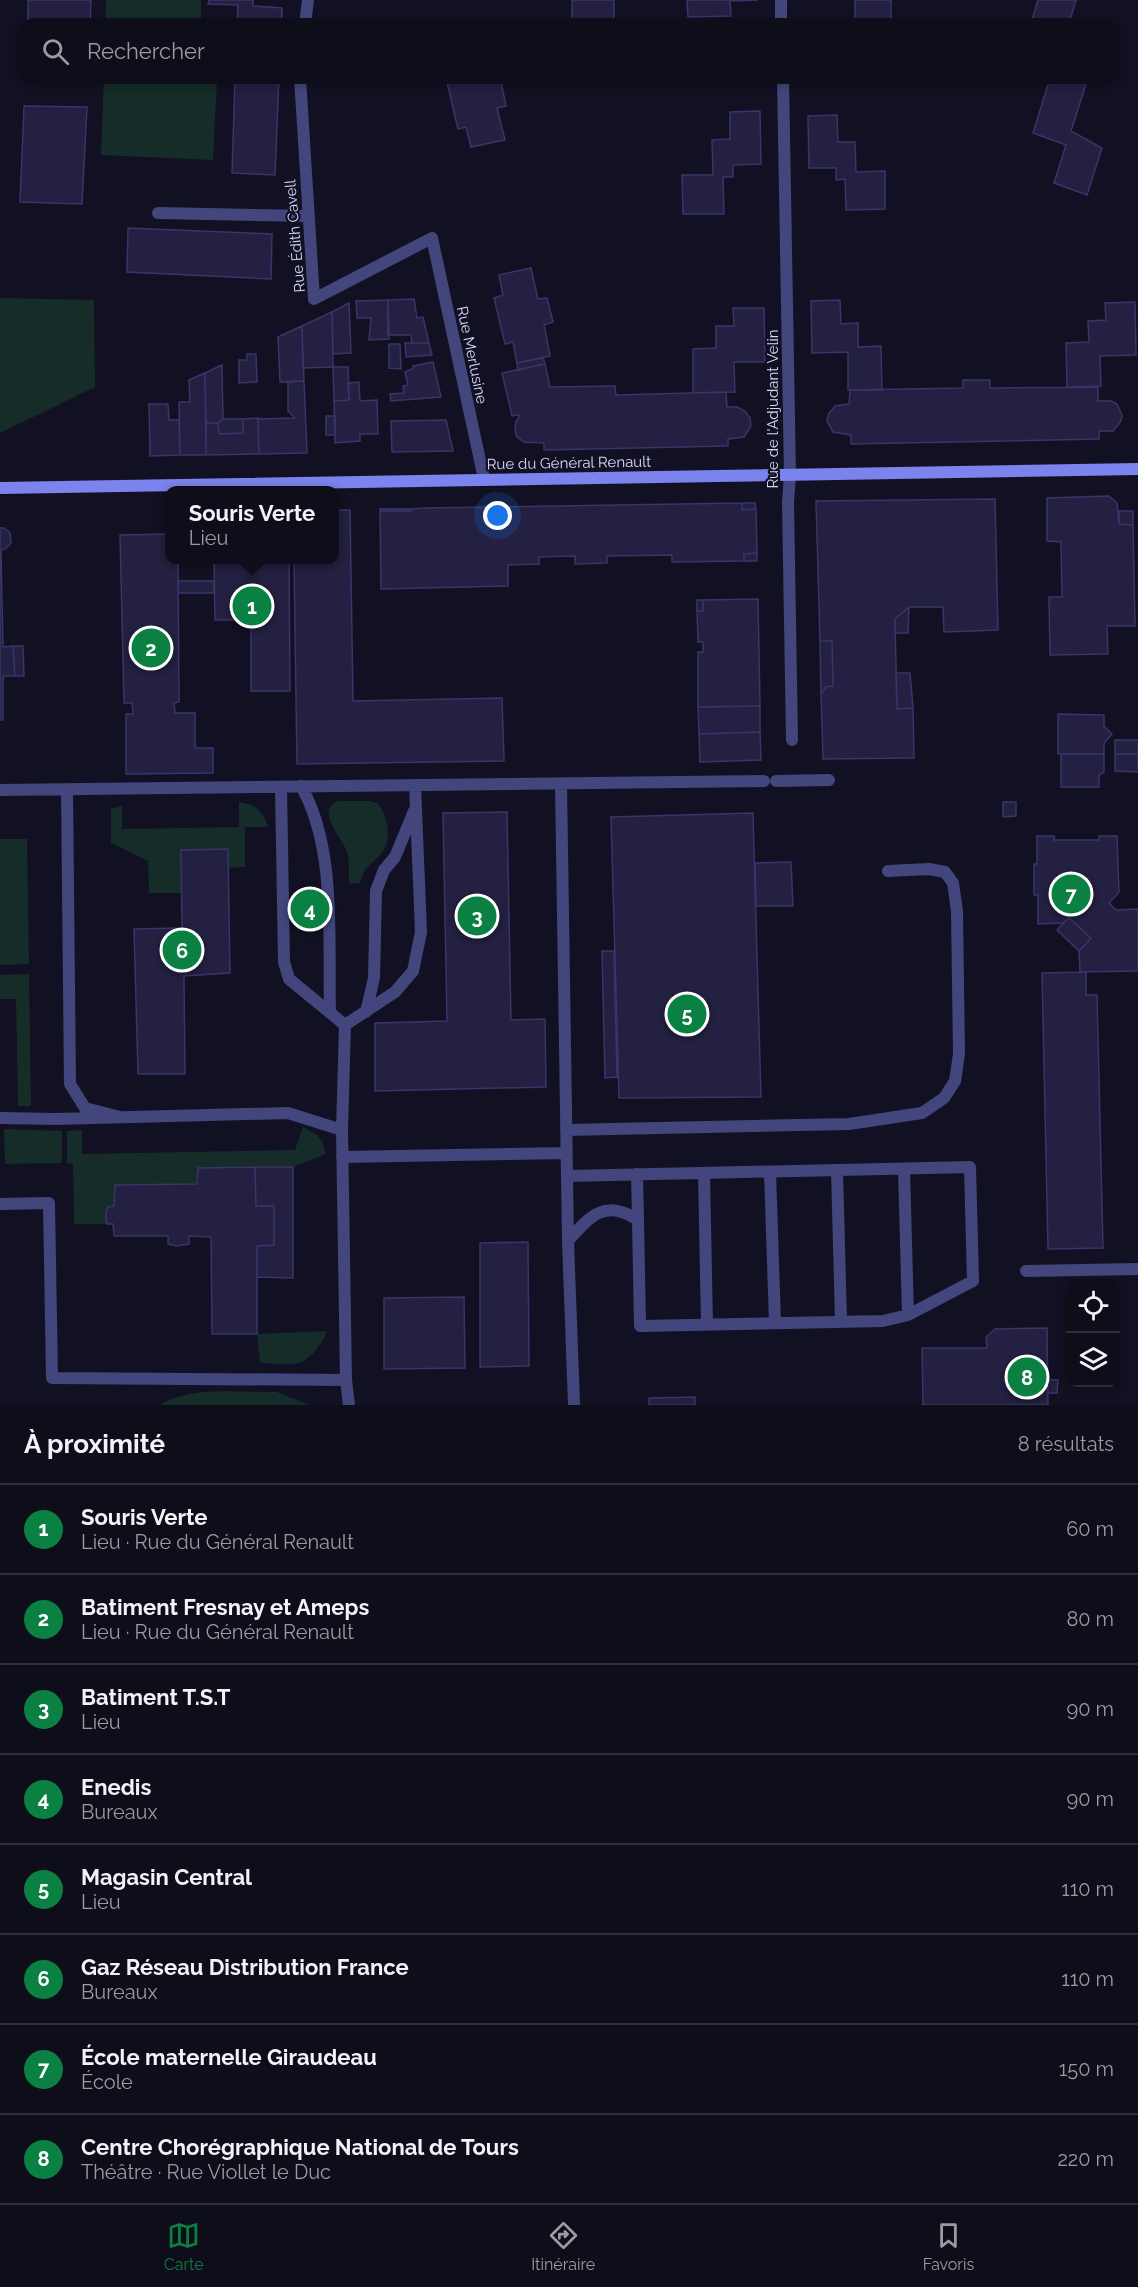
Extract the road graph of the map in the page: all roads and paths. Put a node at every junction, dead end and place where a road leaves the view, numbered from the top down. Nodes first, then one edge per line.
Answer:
1 (308, 0) edge
2 (781, 0) edge
3 (306, 18) edge
4 (782, 18) edge
5 (300, 84) edge
6 (783, 84) edge
7 (158, 213) dead end
8 (308, 216) junction
9 (432, 238) joint
10 (1138, 469) edge
11 (790, 475) junction
12 (484, 479) junction
13 (0, 488) edge
14 (792, 740) dead end
15 (829, 780) dead end
16 (561, 784) junction
17 (415, 785) junction
18 (301, 786) junction
19 (281, 787) junction
20 (67, 789) junction
21 (0, 790) edge
22 (416, 806) junction
23 (888, 871) dead end
24 (366, 1012) junction
25 (330, 1013) junction
26 (345, 1025) junction
27 (0, 1118) edge
28 (120, 1118) junction
29 (342, 1130) junction
30 (566, 1130) junction
31 (566, 1153) junction
32 (342, 1156) junction
33 (904, 1168) junction
34 (837, 1170) junction
35 (770, 1172) junction
36 (704, 1173) junction
37 (638, 1174) junction
38 (567, 1176) junction
39 (0, 1204) edge
40 (638, 1220) junction
41 (568, 1241) junction
42 (1138, 1269) edge
43 (1026, 1271) dead end
44 (908, 1315) junction
45 (842, 1321) junction
46 (775, 1323) junction
47 (707, 1324) junction
48 (346, 1380) junction
49 (349, 1405) edge
50 (574, 1405) edge

1 - 3 street
2 - 4 street
5 - 8 street, Rue Édith Cavell
6 - 11 street, Rue de l'Adjudant Velin
7 - 8 street
8 - 9 street, Rue Édith Cavell
9 - 12 street, Rue Merlusine
10 - 11 street, Rue du Général Renault
11 - 12 street, Rue du Général Renault
11 - 14 street, Rue de l'Adjudant Velin
12 - 13 street, Rue du Général Renault
15 - 16 street
16 - 17 street
16 - 30 street
17 - 18 street
17 - 22 street
18 - 19 street
18 - 25 street
19 - 20 street
19 - 25 street
20 - 21 street
20 - 28 street
22 - 24 street
22 - 24 street
23 - 30 street
24 - 26 street
25 - 26 street
26 - 29 street
27 - 28 street
28 - 29 street
29 - 32 street
30 - 31 street
31 - 32 street
31 - 38 street
32 - 48 street
33 - 34 street
33 - 44 street
33 - 44 street
34 - 35 street
34 - 45 street
35 - 36 street
35 - 46 street
36 - 37 street
36 - 47 street
37 - 38 street
37 - 40 street
38 - 41 street
39 - 48 street
40 - 41 street
40 - 47 street
41 - 50 street
42 - 43 street
44 - 45 street
45 - 46 street
46 - 47 street
48 - 49 street

